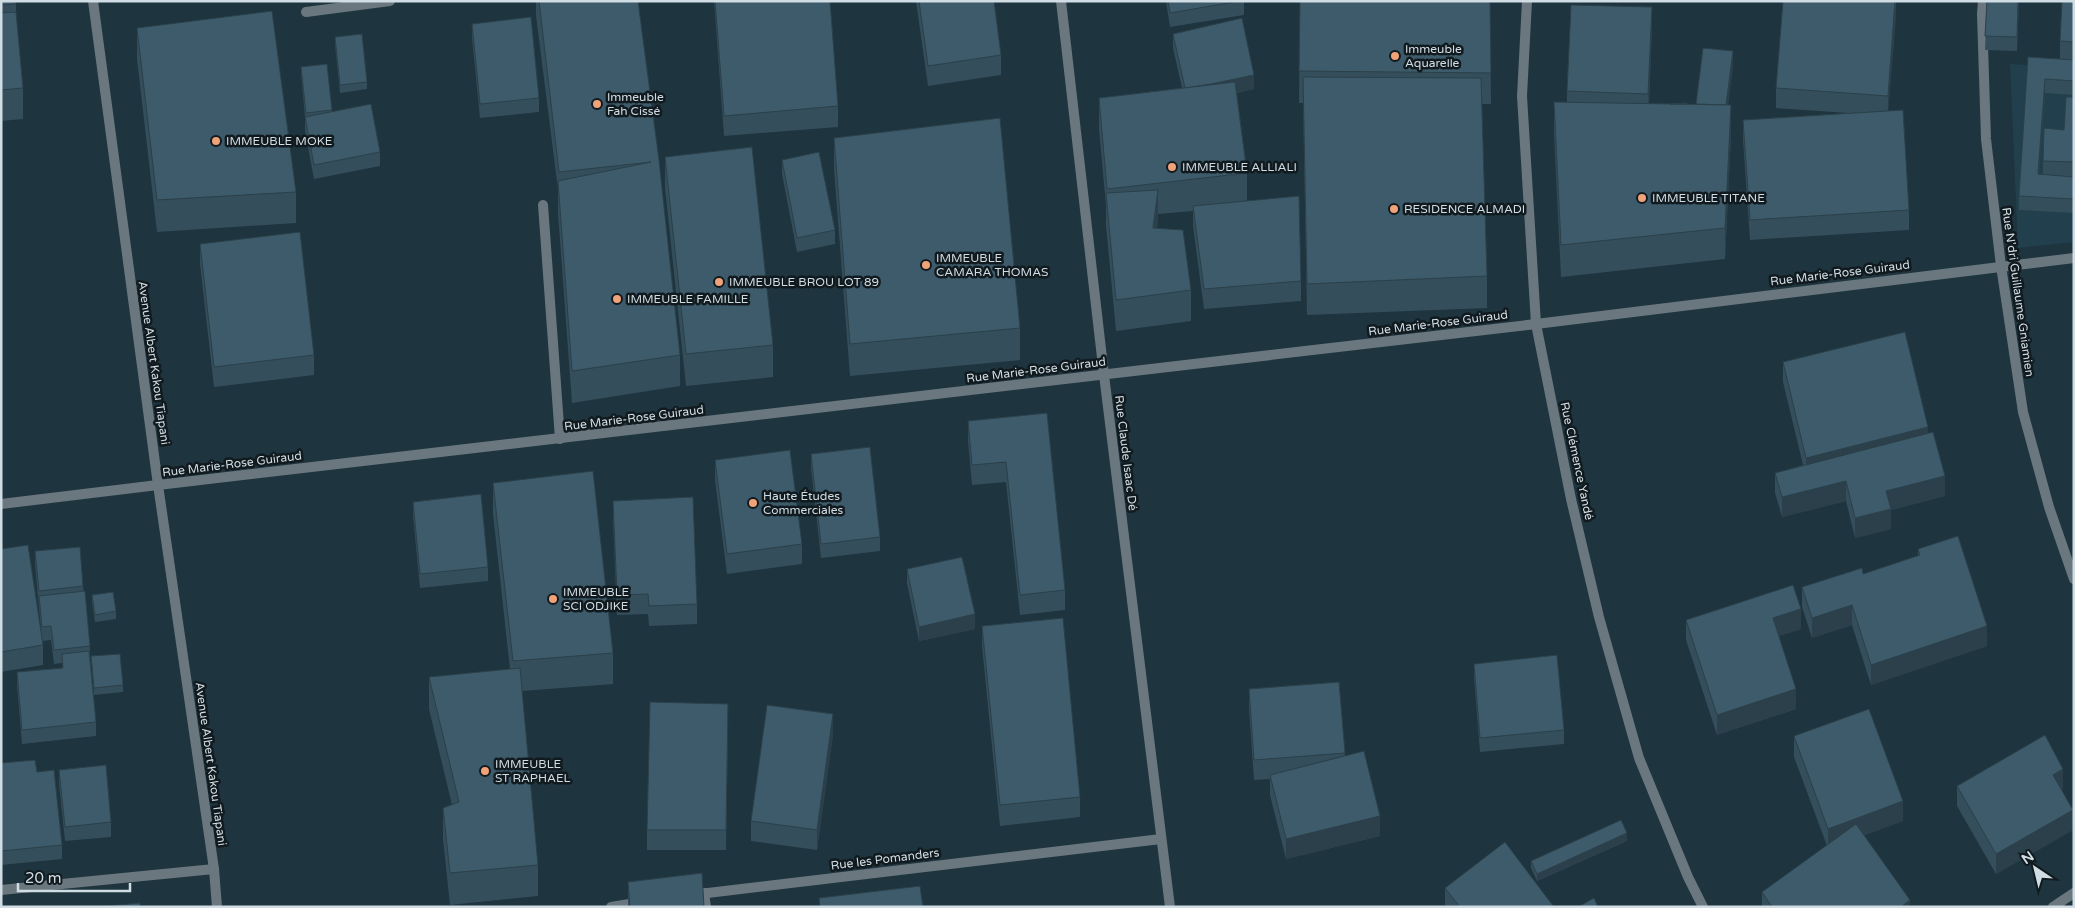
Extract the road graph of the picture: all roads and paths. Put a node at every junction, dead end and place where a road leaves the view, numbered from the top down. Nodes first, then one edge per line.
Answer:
1 (93, 1) edge
2 (390, 1) edge
3 (1061, 1) edge
4 (1527, 1) edge
5 (1983, 1) edge
6 (306, 12) dead end
7 (542, 205) dead end
8 (2074, 258) edge
9 (2000, 266) junction
10 (1536, 324) junction
11 (1104, 375) junction
12 (560, 439) junction
13 (158, 485) junction
14 (1, 504) edge
15 (2074, 579) edge
16 (1162, 839) junction
17 (214, 869) junction
18 (1, 890) edge
19 (2074, 893) edge
20 (704, 894) junction
21 (676, 898) edge
22 (648, 901) edge
23 (217, 907) edge
24 (611, 907) edge
25 (706, 907) edge
26 (1170, 907) edge
27 (1703, 907) edge
28 (2053, 907) edge

1 - 13 street, Avenue Albert Kakou Tiapani
2 - 6 street
3 - 11 street, Rue Claude Isaac Dé
4 - 10 street, Rue Clémence Yandé
5 - 9 street, Rue N'dri Guillaume Gniamien
7 - 12 street
8 - 9 street, Rue Marie-Rose Guiraud
9 - 10 street, Rue Marie-Rose Guiraud
9 - 15 street, Rue N'dri Guillaume Gniamien
10 - 11 street, Rue Marie-Rose Guiraud
10 - 27 street, Rue Clémence Yandé
11 - 12 street, Rue Marie-Rose Guiraud
11 - 16 street, Rue Claude Isaac Dé
12 - 13 street, Rue Marie-Rose Guiraud
13 - 14 street, Rue Marie-Rose Guiraud
13 - 17 street, Avenue Albert Kakou Tiapani
16 - 20 street, Rue les Pomanders
16 - 26 street, Rue Claude Isaac Dé
17 - 18 street
17 - 23 street, Avenue Albert Kakou Tiapani
19 - 28 street
20 - 21 street, Rue les Pomanders
20 - 25 street
22 - 24 street

